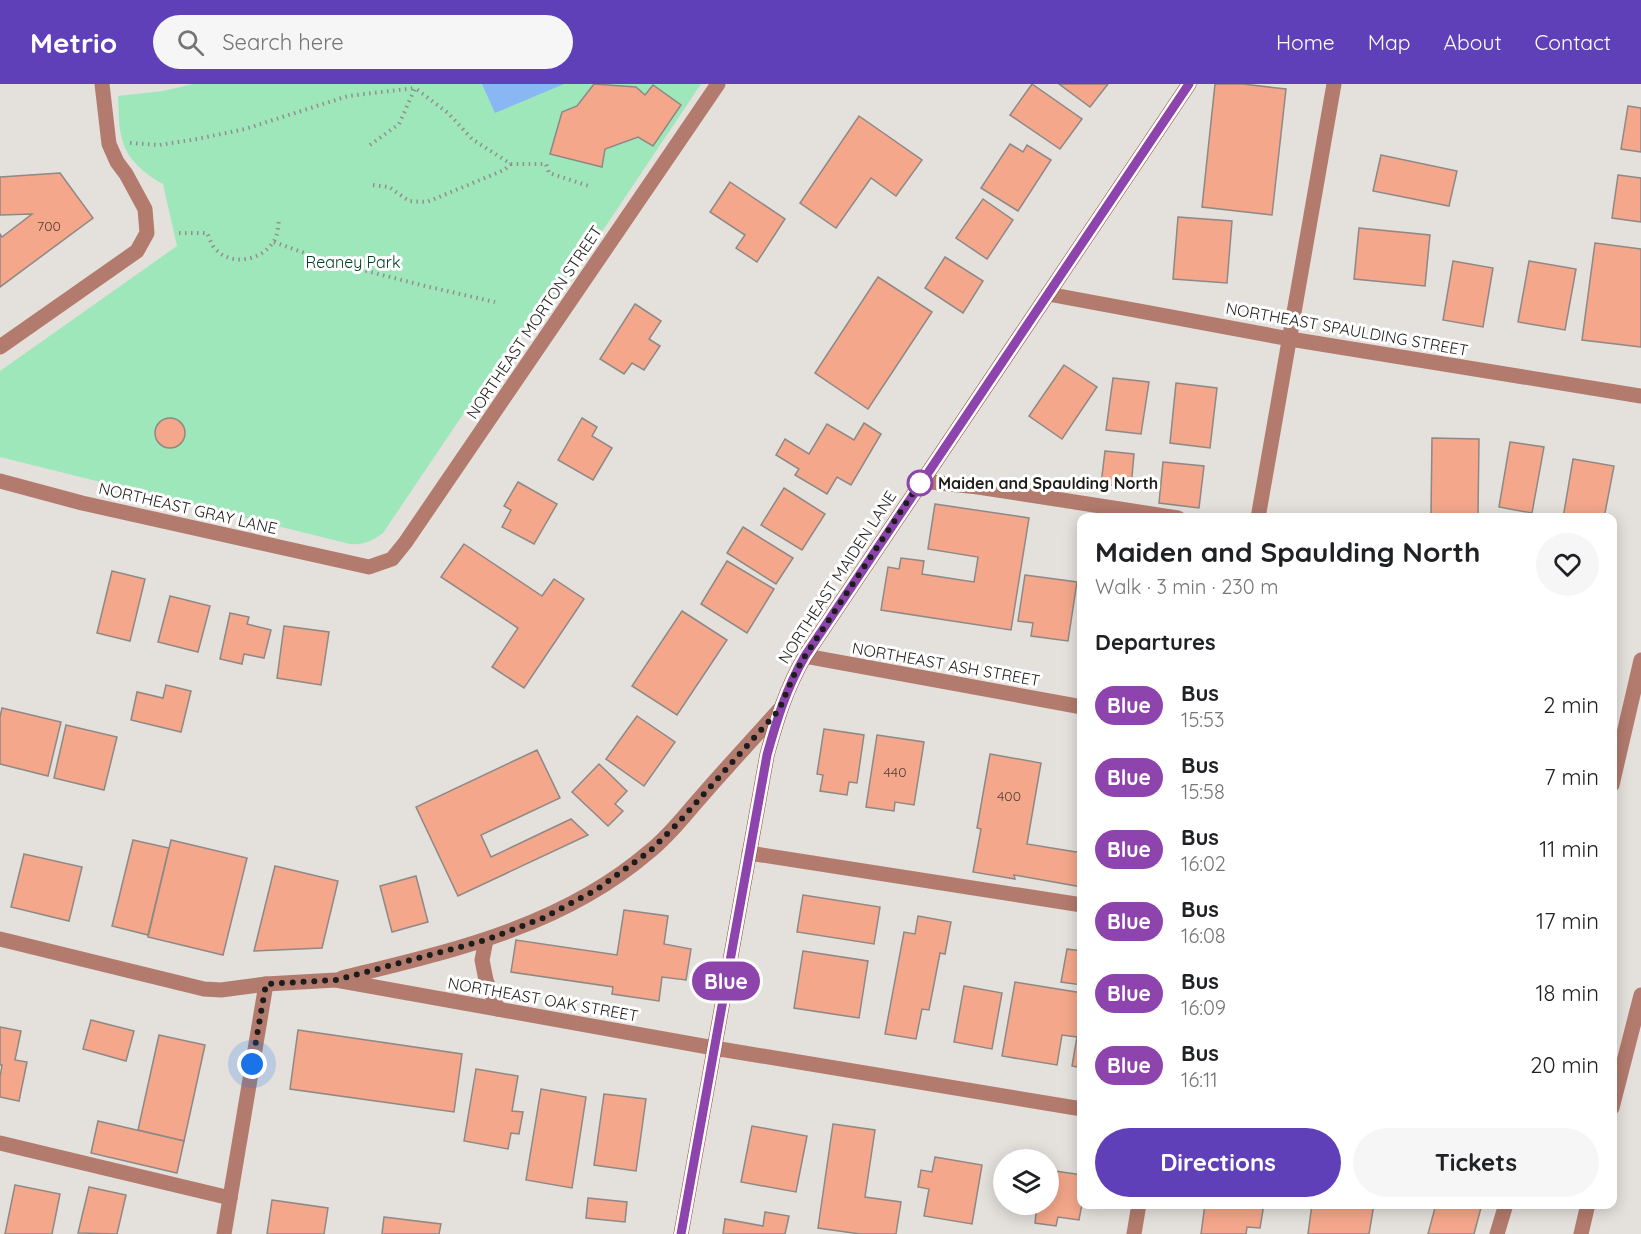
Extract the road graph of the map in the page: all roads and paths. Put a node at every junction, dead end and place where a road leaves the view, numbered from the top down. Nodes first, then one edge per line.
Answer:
1 (102, 84) edge
2 (718, 84) edge
3 (1190, 84) edge
4 (1334, 84) edge
5 (416, 88) junction
6 (127, 143) dead end
7 (370, 145) dead end
8 (512, 164) junction
9 (373, 185) dead end
10 (590, 186) dead end
11 (279, 219) dead end
12 (179, 233) dead end
13 (274, 242) junction
14 (1048, 294) junction
15 (495, 302) dead end
16 (1290, 339) junction
17 (0, 346) edge
18 (1641, 396) edge
19 (0, 481) edge
20 (921, 481) junction
21 (1146, 513) edge
22 (1259, 513) edge
23 (369, 567) joint
24 (805, 656) junction
25 (1641, 660) edge
26 (1077, 706) edge
27 (779, 710) junction
28 (1617, 766) edge
29 (749, 853) junction
30 (1077, 904) edge
31 (0, 939) edge
32 (486, 940) junction
33 (336, 980) junction
34 (266, 984) junction
35 (1641, 995) edge
36 (498, 1008) junction
37 (714, 1048) junction
38 (1617, 1089) edge
39 (1077, 1108) edge
40 (0, 1143) edge
41 (230, 1198) junction
42 (1138, 1209) edge
43 (1504, 1209) edge
44 (1587, 1209) edge
45 (224, 1234) edge
46 (681, 1234) edge
47 (1134, 1234) edge
48 (1497, 1234) edge
49 (1581, 1234) edge

1 - 17 street
2 - 23 street, NORTHEAST MORTON STREET
3 - 14 street, NORTHEAST MAIDEN LANE
4 - 16 street
5 - 6 path
5 - 7 path
5 - 8 path
8 - 9 path
8 - 10 path
11 - 13 path
12 - 13 path
13 - 15 path
14 - 16 street, NORTHEAST SPAULDING STREET
14 - 20 street, NORTHEAST MAIDEN LANE
16 - 18 street, NORTHEAST SPAULDING STREET
16 - 22 street
19 - 23 street, NORTHEAST GRAY LANE
20 - 21 street
20 - 24 street, NORTHEAST MAIDEN LANE
24 - 26 street, NORTHEAST ASH STREET
24 - 27 street, NORTHEAST MAIDEN LANE
25 - 28 street
27 - 29 street
27 - 32 street, NORTHEAST MAIDEN LANE
29 - 30 street
29 - 37 street
31 - 34 street, NORTHEAST OAK STREET
32 - 33 street, NORTHEAST MAIDEN LANE
32 - 36 street
33 - 34 street, NORTHEAST OAK STREET
33 - 36 street, NORTHEAST OAK STREET
34 - 41 street
35 - 38 street
36 - 37 street, NORTHEAST OAK STREET
37 - 39 street, NORTHEAST OAK STREET
37 - 46 street
40 - 41 street
41 - 45 street
42 - 47 street
43 - 48 street
44 - 49 street

